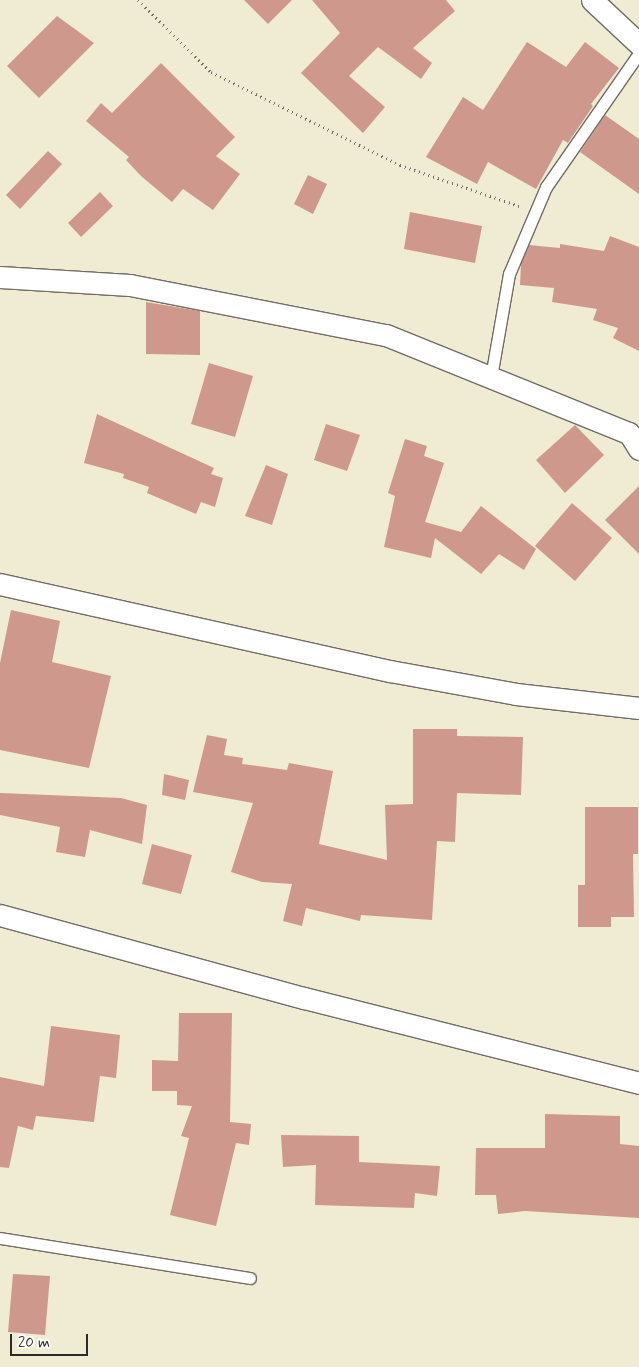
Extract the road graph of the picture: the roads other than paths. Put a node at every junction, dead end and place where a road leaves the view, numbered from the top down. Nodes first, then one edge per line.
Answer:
1 (592, 0) edge
2 (639, 44) edge
3 (639, 53) edge
4 (0, 276) edge
5 (491, 377) junction
6 (639, 449) edge
7 (0, 584) edge
8 (639, 708) edge
9 (0, 916) edge
10 (639, 1083) edge
11 (0, 1238) edge
12 (250, 1278) dead end

1 - 2 street
3 - 5 lane
4 - 5 street
5 - 6 street
7 - 8 street
9 - 10 street
11 - 12 lane

